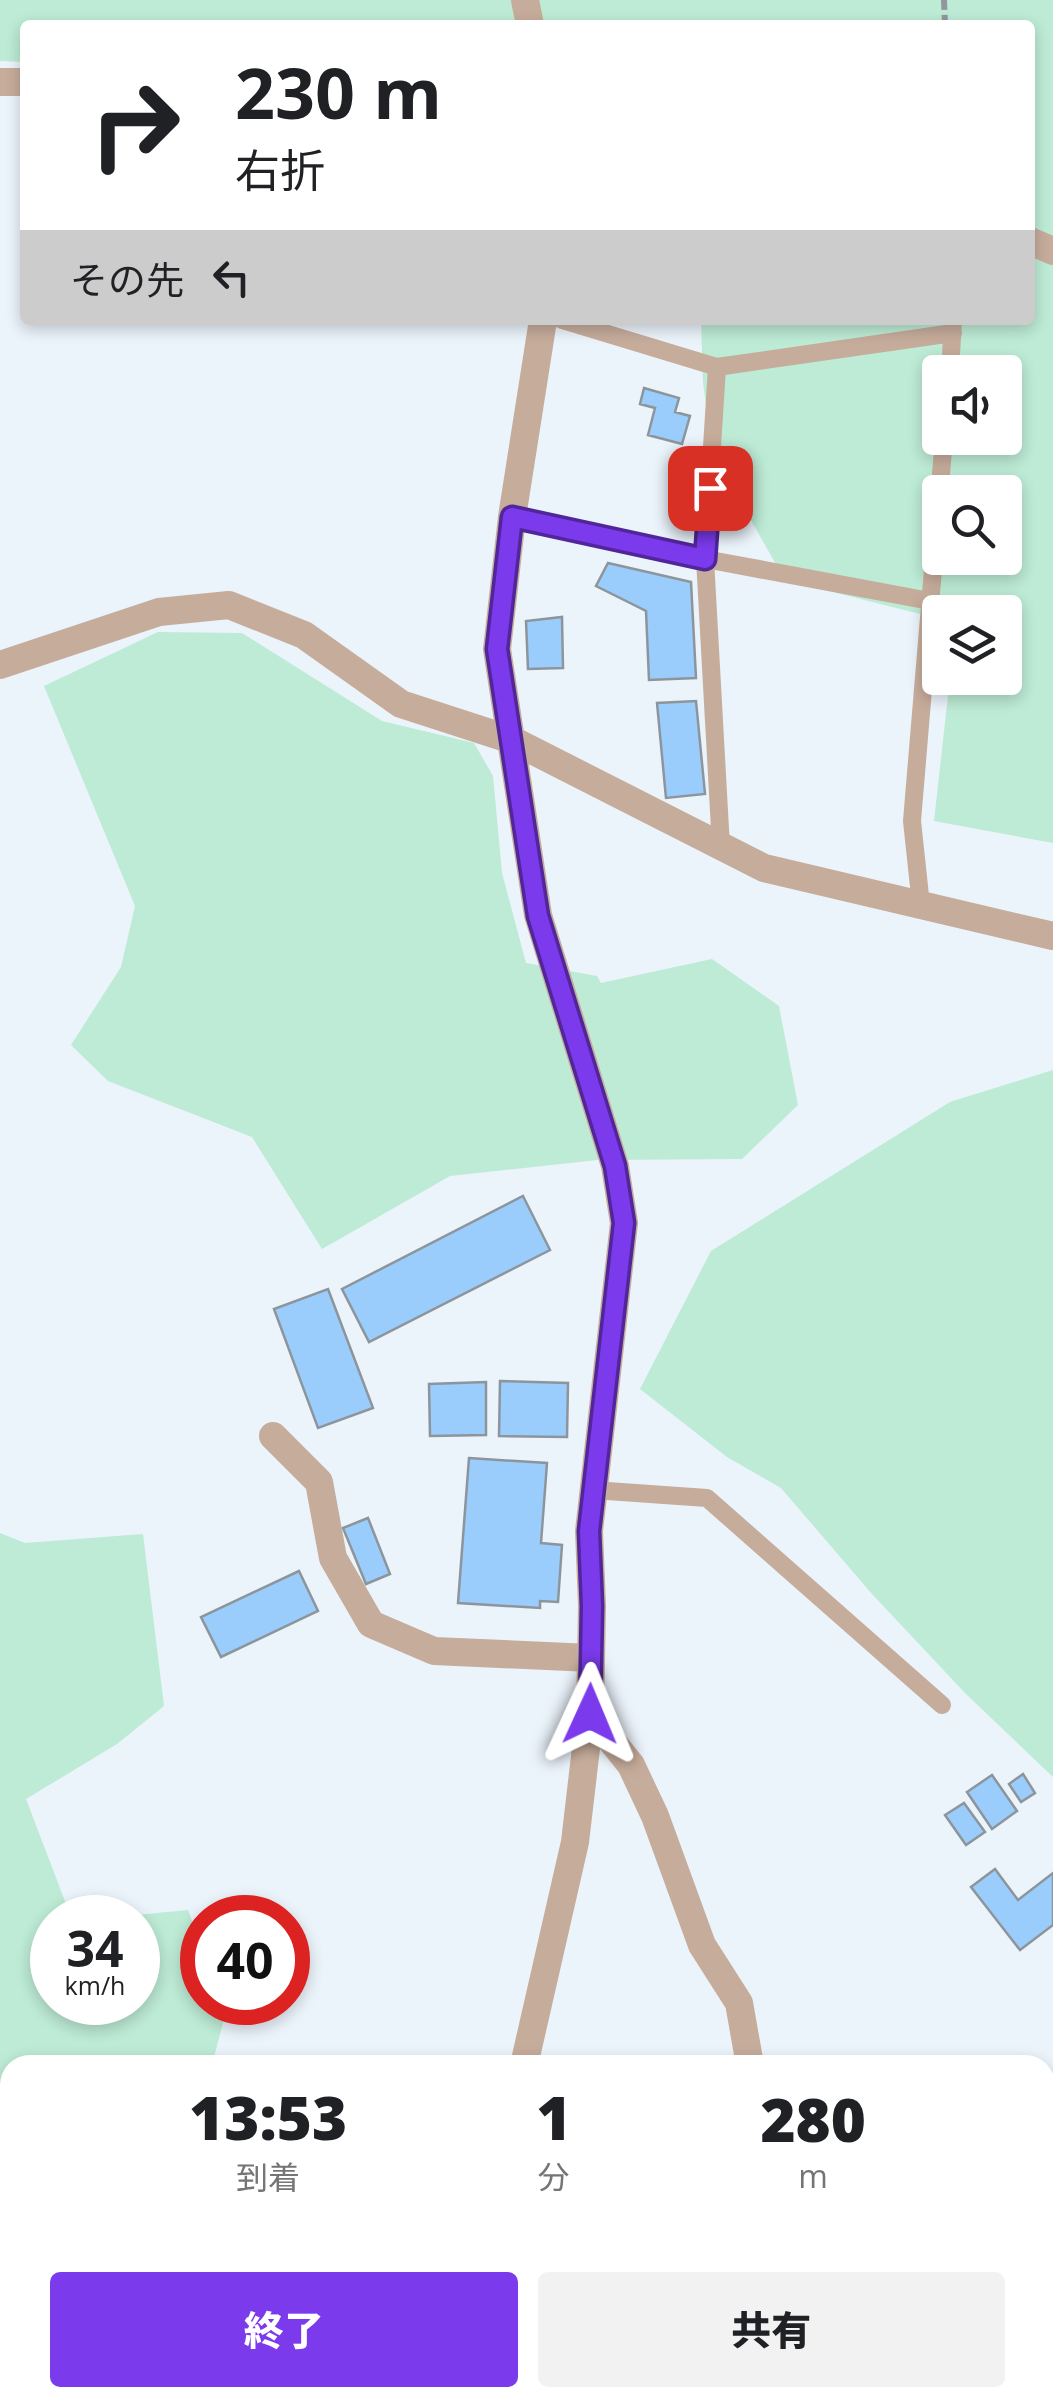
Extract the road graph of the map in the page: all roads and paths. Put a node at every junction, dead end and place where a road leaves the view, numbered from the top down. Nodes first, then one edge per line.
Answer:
1 (542, 325) edge
2 (578, 325) edge
3 (953, 327) edge
4 (951, 355) edge
5 (717, 368) junction
6 (943, 455) edge
7 (512, 517) junction
8 (705, 559) junction
9 (931, 595) edge
10 (922, 600) edge
11 (0, 665) edge
12 (922, 695) edge
13 (512, 740) junction
14 (721, 847) junction
15 (921, 905) junction
16 (1053, 936) edge
17 (274, 1436) dead end
18 (594, 1490) junction
19 (590, 1658) junction
20 (942, 1705) dead end
21 (590, 1714) junction
22 (526, 2055) edge
23 (748, 2055) edge

1 - 7 street
2 - 5 lane
3 - 4 lane
3 - 5 lane
5 - 8 lane
6 - 9 lane
7 - 8 lane
7 - 13 street
8 - 10 lane
8 - 14 lane
11 - 13 street
12 - 15 lane
13 - 14 street
13 - 18 street
14 - 15 street
15 - 16 street
17 - 19 street
18 - 19 street
18 - 20 lane
19 - 21 street
21 - 22 street
21 - 23 street

